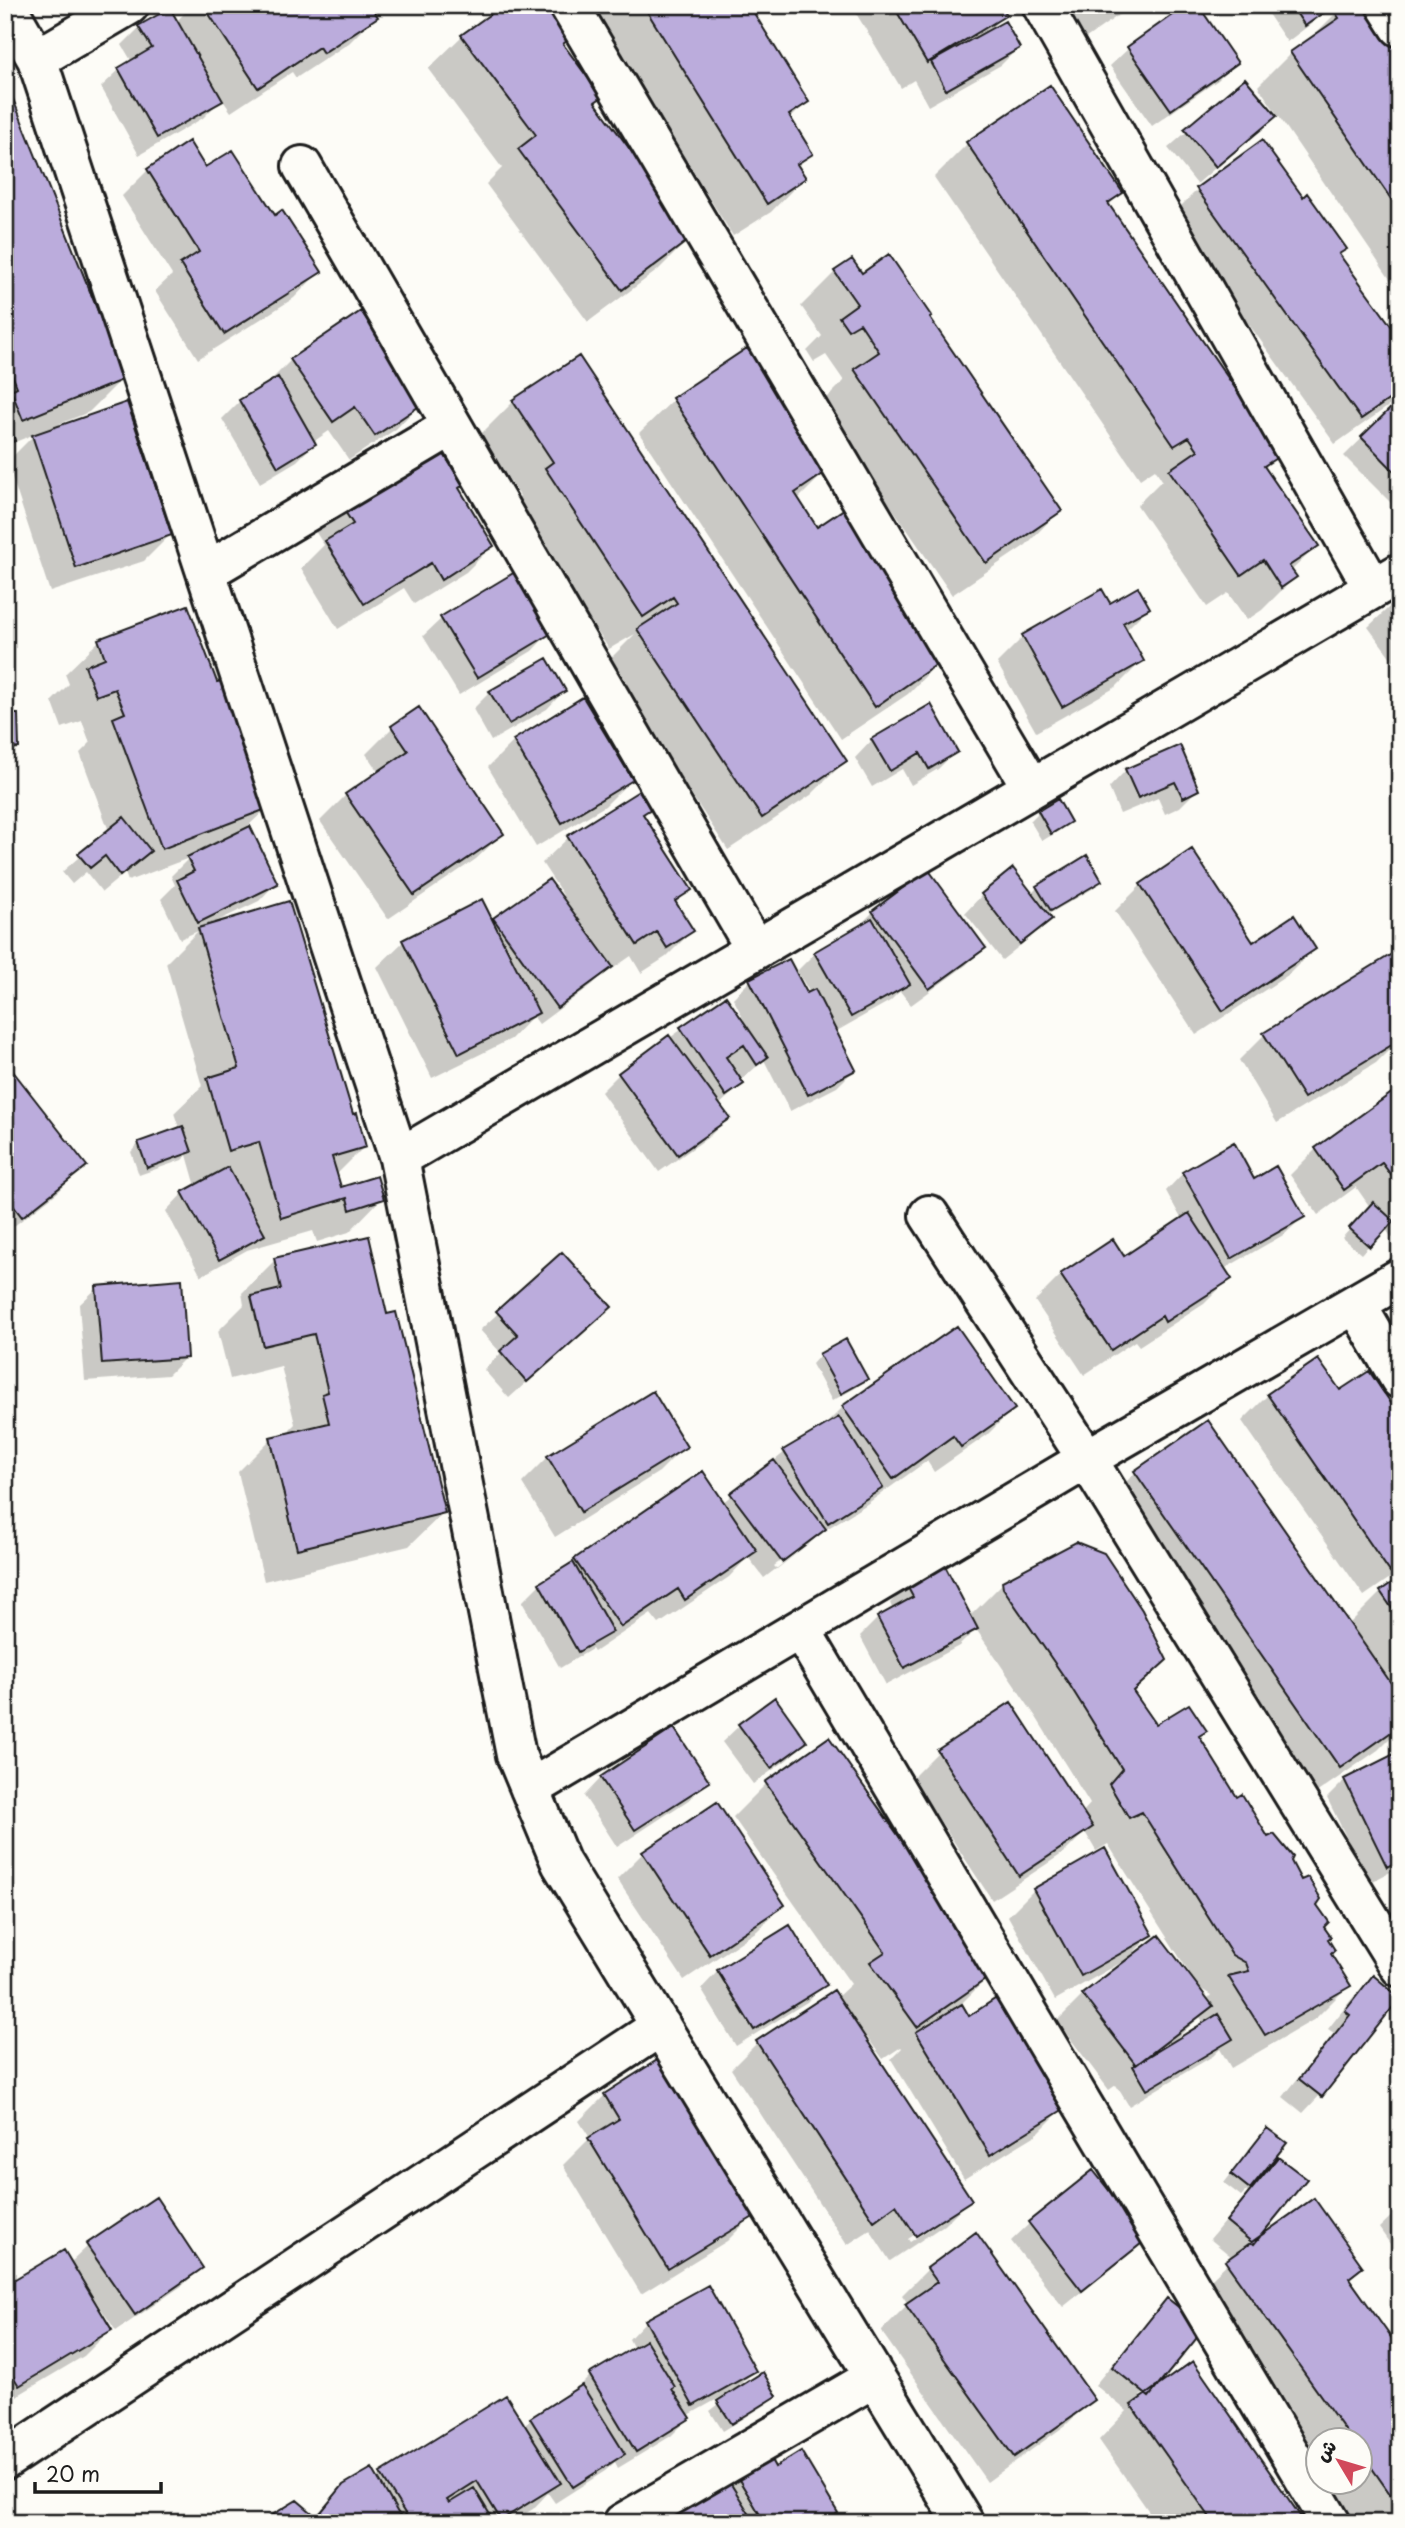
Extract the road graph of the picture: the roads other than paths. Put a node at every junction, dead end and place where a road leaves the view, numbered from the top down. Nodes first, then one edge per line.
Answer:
1 (6, 5) edge
2 (129, 5) edge
3 (569, 5) edge
4 (1042, 5) edge
5 (1386, 5) edge
6 (1400, 27) edge
7 (37, 59) junction
8 (302, 166) dead end
9 (452, 426) junction
10 (207, 571) junction
11 (1386, 581) edge
12 (1032, 788) junction
13 (755, 949) junction
14 (399, 1158) junction
15 (929, 1216) dead end
16 (1400, 1278) edge
17 (1356, 1304) junction
18 (1400, 1379) edge
19 (1087, 1459) junction
20 (801, 1630) junction
21 (530, 1789) junction
22 (1400, 1968) edge
23 (660, 2026) junction
24 (875, 2377) junction
25 (5, 2460) edge
26 (623, 2523) edge
27 (964, 2523) edge
28 (1331, 2523) edge

1 - 7 street
2 - 7 street
3 - 12 street
4 - 11 street
5 - 6 street
7 - 10 street
8 - 9 street
9 - 10 street
9 - 13 street
10 - 14 street
11 - 12 street
12 - 13 street
13 - 14 street
14 - 21 street
15 - 19 street
16 - 17 street
17 - 18 street
17 - 19 street
19 - 20 street
19 - 22 street
20 - 21 street
20 - 28 street
21 - 23 street
23 - 24 street
23 - 25 street
24 - 26 street
24 - 27 street

